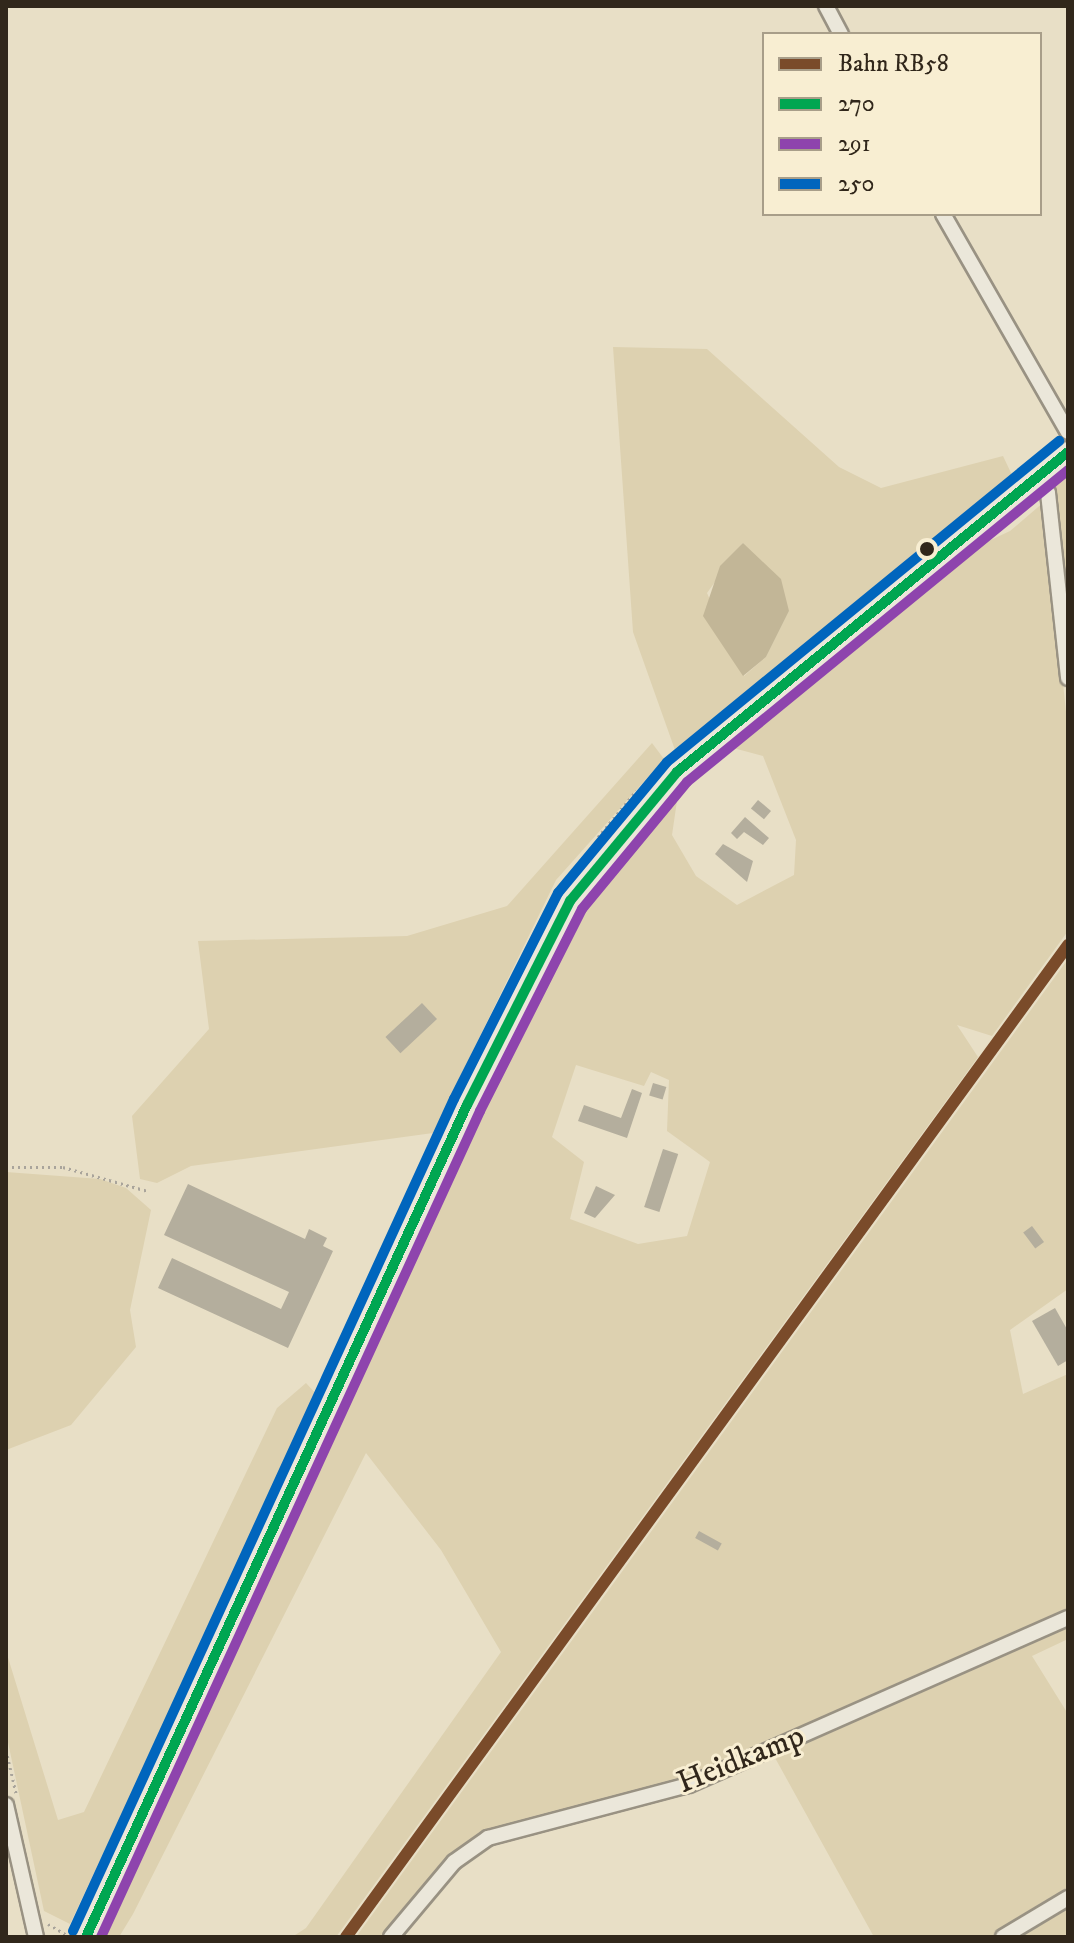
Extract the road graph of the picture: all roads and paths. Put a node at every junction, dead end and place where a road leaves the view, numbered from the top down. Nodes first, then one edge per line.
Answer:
1 (826, 6) edge
2 (840, 32) edge
3 (944, 216) edge
4 (1068, 432) edge
5 (1068, 452) edge
6 (1038, 476) junction
7 (1068, 678) edge
8 (648, 780) dead end
9 (591, 846) dead end
10 (6, 1167) edge
11 (148, 1191) dead end
12 (1068, 1618) edge
13 (6, 1805) edge
14 (1068, 1898) edge
15 (82, 1931) edge
16 (31, 1935) edge
17 (73, 1937) edge
18 (391, 1937) edge
19 (1003, 1937) edge

1 - 2 street
3 - 4 street
5 - 6 main road
6 - 7 street
6 - 15 main road
8 - 9 path
10 - 11 path
12 - 18 street, Heidkamp
13 - 16 street
14 - 19 street
15 - 17 path

